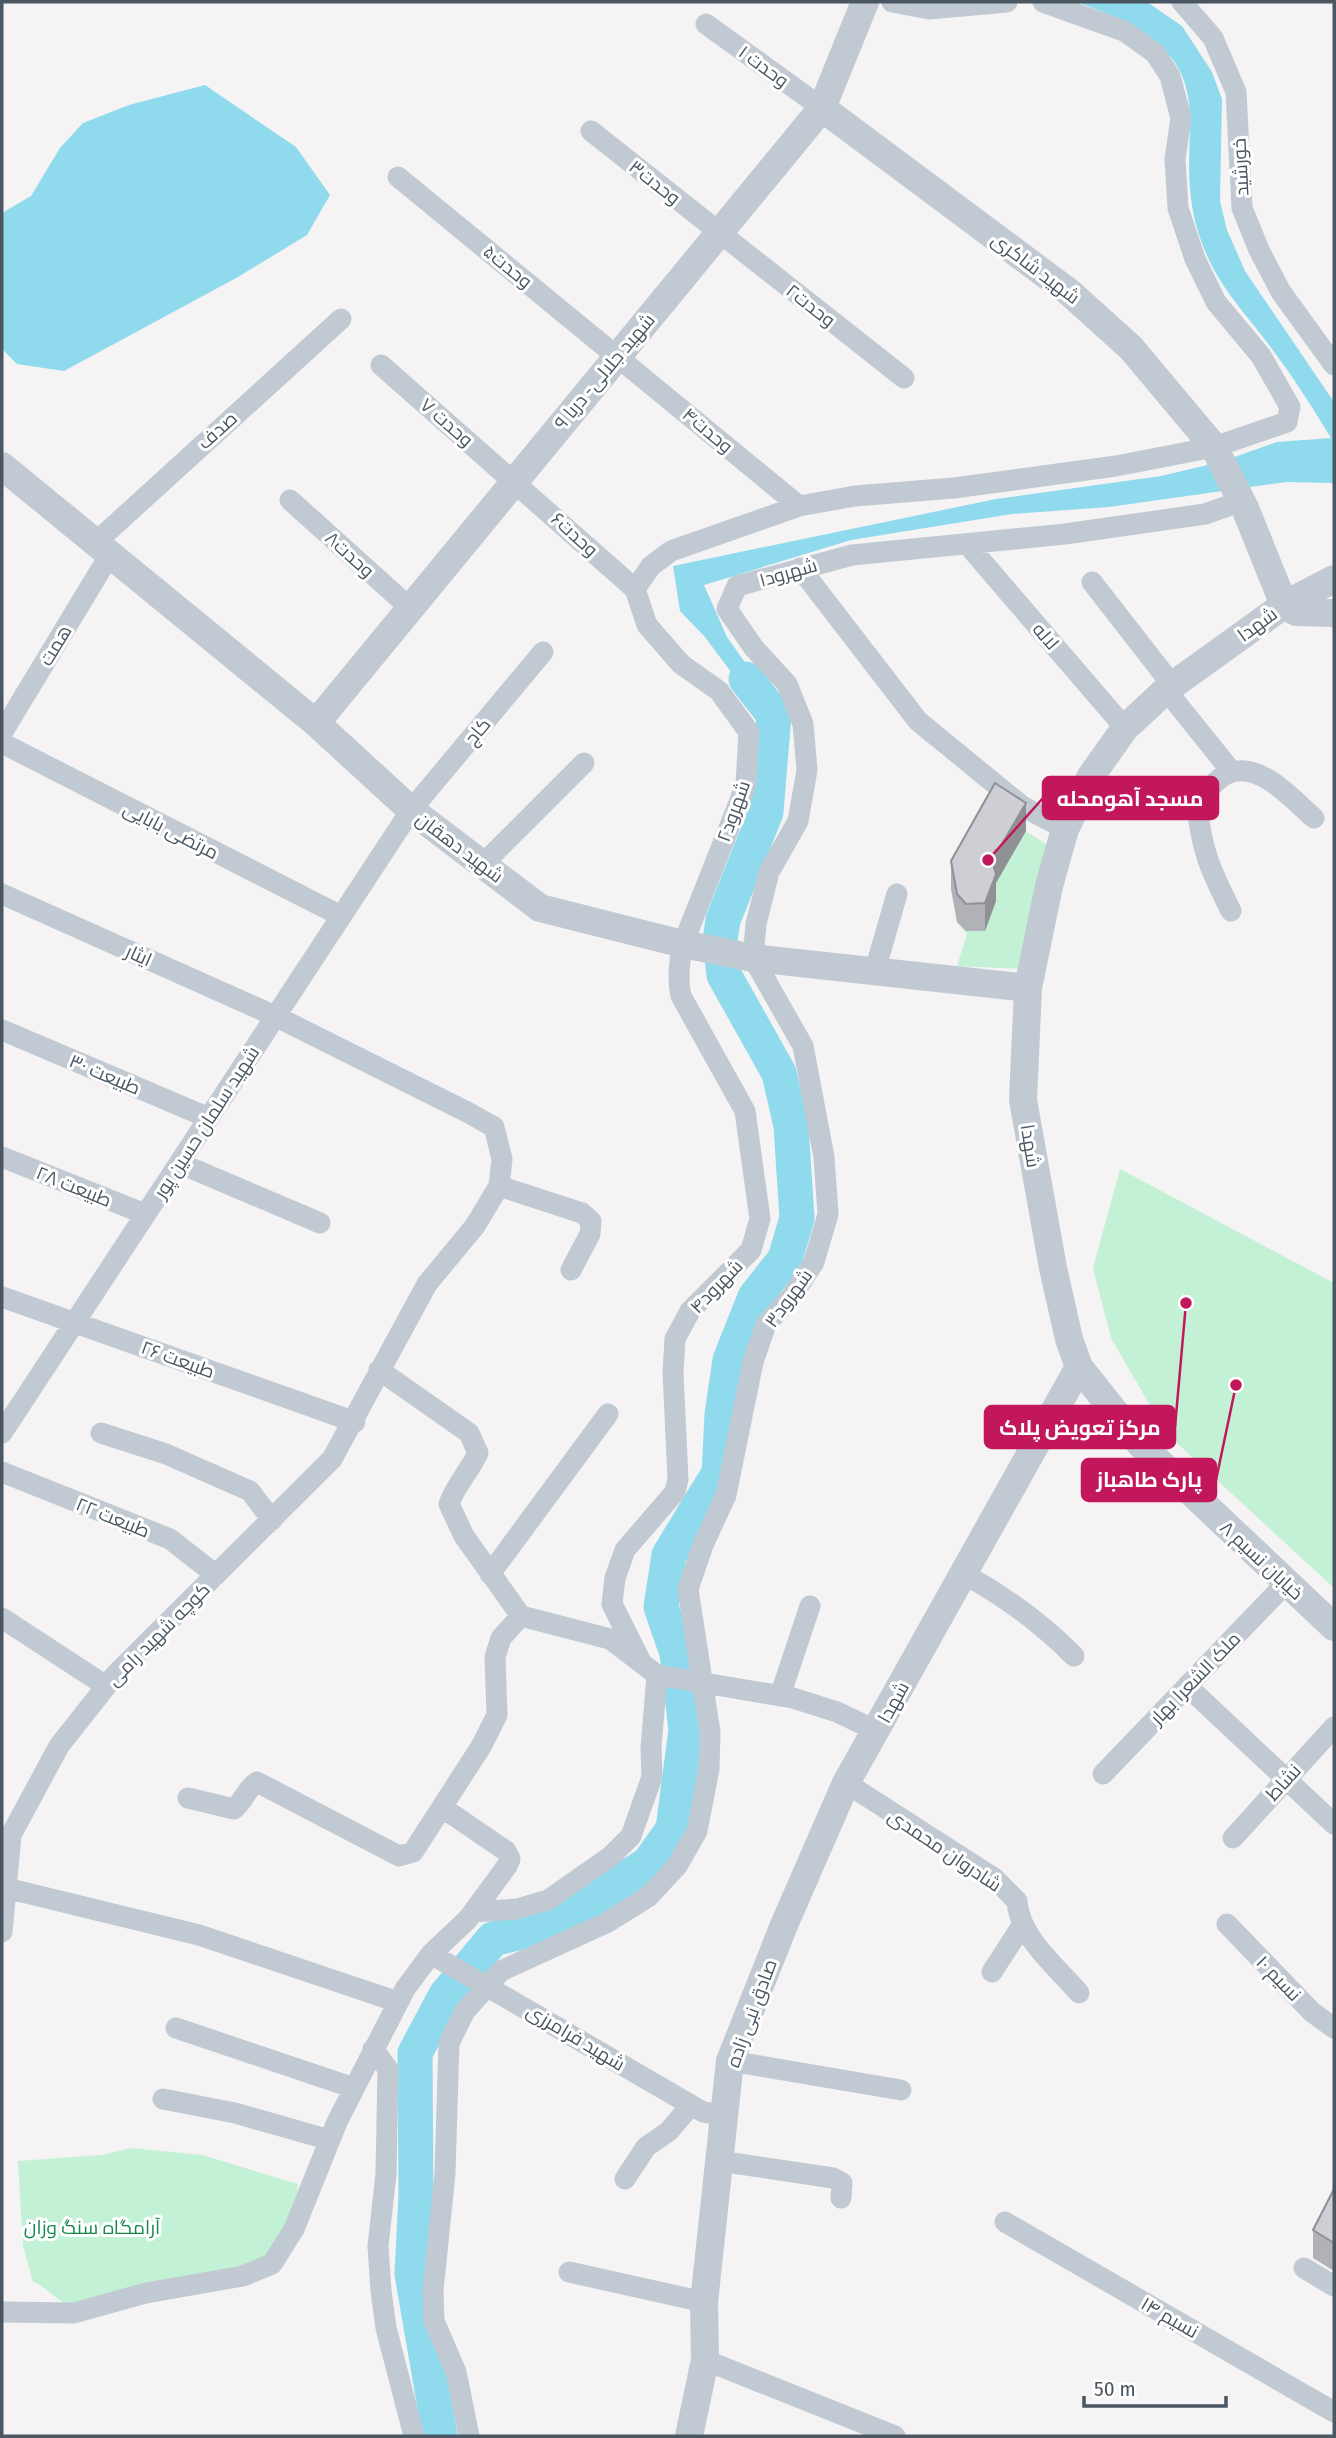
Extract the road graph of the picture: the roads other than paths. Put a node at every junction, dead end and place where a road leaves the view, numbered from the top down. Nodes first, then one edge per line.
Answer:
1 (865, 2) edge
2 (892, 2) edge
3 (1007, 2) edge
4 (1043, 2) edge
5 (1182, 2) edge
6 (706, 24) dead end
7 (822, 108) junction
8 (591, 131) dead end
9 (398, 177) dead end
10 (719, 232) junction
11 (341, 319) dead end
12 (617, 355) junction
13 (381, 365) dead end
14 (1334, 365) edge
15 (904, 378) dead end
16 (1217, 453) junction
17 (2, 466) edge
18 (514, 480) junction
19 (290, 500) dead end
20 (1243, 505) junction
21 (799, 506) junction
22 (967, 544) junction
23 (102, 549) junction
24 (800, 568) junction
25 (1334, 579) edge
26 (1092, 582) dead end
27 (635, 589) junction
28 (1284, 604) junction
29 (410, 608) junction
30 (1334, 613) edge
31 (543, 652) dead end
32 (1169, 688) junction
33 (316, 723) junction
34 (1125, 728) junction
35 (2, 733) edge
36 (2, 743) edge
37 (584, 763) dead end
38 (1232, 772) junction
39 (411, 810) junction
40 (1314, 818) dead end
41 (1065, 828) junction
42 (483, 864) junction
43 (2, 894) edge
44 (897, 894) dead end
45 (1231, 911) dead end
46 (341, 916) junction
47 (683, 944) junction
48 (753, 958) junction
49 (875, 970) junction
50 (1028, 988) junction
51 (275, 1016) junction
52 (2, 1030) edge
53 (209, 1118) junction
54 (2, 1157) edge
55 (179, 1163) junction
56 (499, 1186) junction
57 (145, 1214) junction
58 (320, 1223) dead end
59 (571, 1270) dead end
60 (2, 1297) edge
61 (75, 1322) junction
62 (1079, 1367) junction
63 (379, 1370) junction
64 (608, 1414) dead end
65 (355, 1422) junction
66 (2, 1433) edge
67 (101, 1433) dead end
68 (2, 1472) edge
69 (272, 1520) junction
70 (490, 1574) junction
71 (964, 1574) junction
72 (216, 1575) junction
73 (1286, 1583) junction
74 (810, 1606) dead end
75 (521, 1616) junction
76 (2, 1618) edge
77 (1334, 1627) edge
78 (1074, 1657) dead end
79 (649, 1668) junction
80 (704, 1685) junction
81 (106, 1686) junction
82 (1187, 1686) junction
83 (780, 1696) junction
84 (1334, 1727) edge
85 (877, 1731) junction
86 (1103, 1774) dead end
87 (1286, 1779) junction
88 (846, 1783) junction
89 (188, 1798) dead end
90 (443, 1808) junction
91 (1334, 1825) edge
92 (6, 1833) edge
93 (1233, 1838) dead end
94 (6, 1888) junction
95 (474, 1912) junction
96 (1023, 1924) junction
97 (1227, 1924) dead end
98 (2, 1932) edge
99 (431, 1954) junction
100 (992, 1972) dead end
101 (485, 1985) junction
102 (1079, 1993) dead end
103 (398, 2002) junction
104 (176, 2028) dead end
105 (1334, 2028) edge
106 (373, 2049) junction
107 (730, 2061) junction
108 (354, 2088) junction
109 (901, 2090) dead end
110 (163, 2099) dead end
111 (691, 2105) junction
112 (723, 2115) junction
113 (330, 2140) junction
114 (719, 2161) junction
115 (625, 2179) dead end
116 (841, 2198) dead end
117 (1005, 2222) dead end
118 (1304, 2267) dead end
119 (569, 2272) dead end
120 (1334, 2286) edge
121 (704, 2302) junction
122 (2, 2312) edge
123 (705, 2360) junction
124 (1334, 2412) edge
125 (414, 2436) edge
126 (469, 2436) edge
127 (689, 2436) edge
128 (894, 2436) edge

1 - 7 street, شهید جلالی- دریا ۹
2 - 3 street
4 - 16 street
5 - 14 street, خورشید
6 - 7 street, وحدت ۱
7 - 10 street, شهید جلالی- دریا ۹
7 - 16 street, شهید شاکری
8 - 10 street, وحدت۳
9 - 12 street, وحدت۵
10 - 12 street, شهید جلالی- دریا ۹
10 - 15 street, وحدت۲
11 - 23 street, صدف
12 - 18 street, شهید جلالی- دریا ۹
12 - 21 street, وحدت۴
13 - 18 street, وحدت ۷
16 - 20 street, شهید شاکری
16 - 21 street
17 - 23 street, شهید دهقان
18 - 27 street, وحدت۶
18 - 29 street, شهید جلالی- دریا ۹
19 - 29 street, وحدت۸
20 - 22 street, شهرود۱
20 - 28 street, شهید شاکری
21 - 27 street
22 - 24 street, شهرود۱
22 - 34 street, لاله
23 - 33 street, شهید دهقان
23 - 35 street, همت
24 - 41 street
24 - 48 street, شهرود۱
25 - 28 street, شهدا
26 - 32 street
27 - 47 street, شهرود۲
28 - 30 street
28 - 32 street, شهدا
29 - 33 street, شهید جلالی- دریا ۹
31 - 39 street, کاج
32 - 34 street, شهدا
32 - 38 street
33 - 39 street, شهید دهقان
34 - 41 street, شهدا
36 - 46 street, مرتضی بابایی
37 - 42 street
38 - 40 street
38 - 45 street
39 - 42 street, شهید دهقان
39 - 46 street, شهید سلمان حسین پور
41 - 50 street, شهدا
42 - 47 street, شهید دهقان
43 - 51 street, ایثار
44 - 49 street
46 - 51 street, شهید سلمان حسین پور
47 - 48 street, شهید دهقان
47 - 79 street, شهرود۴
48 - 49 street, شهید دهقان
48 - 80 street, شهرود۳
49 - 50 street, شهید دهقان
50 - 62 street, شهدا
51 - 53 street, شهید سلمان حسین پور
51 - 56 street, ایثار
52 - 53 street, طبیعت ۳۰
53 - 55 street, شهید سلمان حسین پور
54 - 57 street, طبیعت ۲۸
55 - 57 street, شهید سلمان حسین پور
55 - 58 street
56 - 59 street
56 - 63 street, کوچه شهید رامی
57 - 61 street, شهید سلمان حسین پور
60 - 61 street, طبیعت ۲۶
61 - 65 street, طبیعت ۲۶
61 - 66 street, شهید سلمان حسین پور
62 - 71 street, شهدا
62 - 73 street, خیابان نسیم ۸
63 - 65 street, کوچه شهید رامی
63 - 70 street
64 - 70 street
65 - 69 street, کوچه شهید رامی
67 - 69 street
68 - 72 street, طبیعت ۲۲
69 - 72 street, کوچه شهید رامی
70 - 75 street
71 - 78 street
71 - 85 street, شهدا
72 - 81 street, کوچه شهید رامی
73 - 77 street, خیابان نسیم ۸
73 - 82 street, ملک الشعرا بهار
74 - 83 street
75 - 79 street
75 - 90 street
76 - 81 street
79 - 80 street
79 - 95 street
80 - 83 street
80 - 101 street, شهرود۳
81 - 92 street, کوچه شهید رامی
82 - 86 street, ملک الشعرا بهار
82 - 87 street
83 - 85 street
84 - 87 street, نشاط
85 - 88 street, صادق نبی زاده
87 - 91 street
87 - 93 street, نشاط
88 - 96 street, شادروان محمدی
88 - 107 street, صادق نبی زاده
89 - 90 street
90 - 95 street
92 - 94 street, کوچه شهید رامی
94 - 98 street, کوچه شهید رامی
94 - 103 street
95 - 99 street
96 - 100 street
96 - 102 street, شادروان محمدی
97 - 105 street, نسیم ۱۰
99 - 101 street, شهید فرامرزی
99 - 103 street
101 - 111 street, شهید فرامرزی
101 - 126 street, شهرود۳
103 - 106 street
104 - 108 street
106 - 108 street
106 - 125 street
107 - 109 street
107 - 112 street, صادق نبی زاده
108 - 113 street
110 - 113 street
111 - 112 street, شهید فرامرزی
111 - 115 street
112 - 114 street, صادق نبی زاده
113 - 122 street
114 - 116 street
114 - 121 street, صادق نبی زاده
117 - 124 street, نسیم ۱۴
118 - 120 street
119 - 121 street
121 - 123 street, صادق نبی زاده
123 - 127 street, صادق نبی زاده
123 - 128 street

